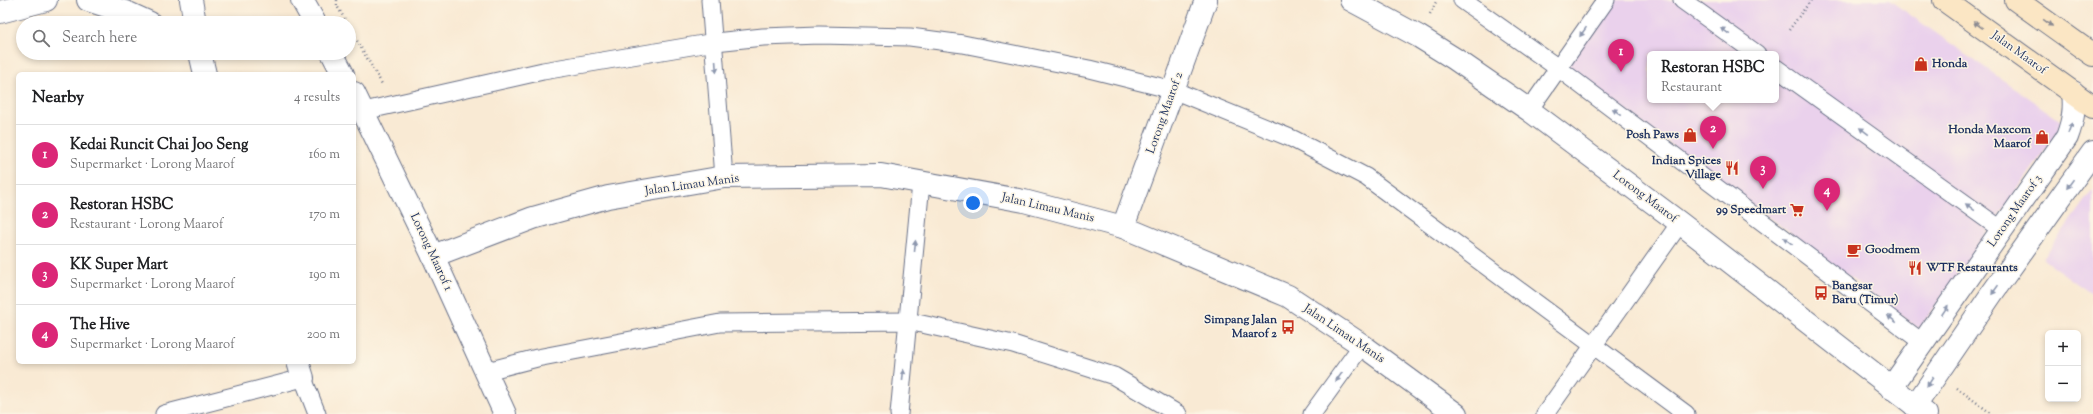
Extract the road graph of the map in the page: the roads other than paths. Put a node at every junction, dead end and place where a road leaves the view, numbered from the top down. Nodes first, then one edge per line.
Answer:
1 (46, 0) edge
2 (88, 0) edge
3 (191, 0) edge
4 (302, 0) edge
5 (710, 0) edge
6 (1206, 0) edge
7 (1351, 0) edge
8 (1462, 0) edge
9 (1606, 0) edge
10 (1682, 0) edge
11 (1944, 0) edge
12 (2016, 0) edge
13 (0, 12) edge
14 (135, 16) edge
15 (194, 16) edge
16 (311, 16) edge
17 (715, 42) junction
18 (1753, 51) edge
19 (2093, 55) edge
20 (336, 60) edge
21 (1558, 68) junction
22 (1779, 70) edge
23 (343, 72) edge
24 (1173, 90) junction
25 (2073, 92) junction
26 (359, 102) edge
27 (2093, 107) edge
28 (1529, 110) junction
29 (2093, 152) edge
30 (724, 177) junction
31 (921, 184) junction
32 (1680, 223) junction
33 (1123, 226) junction
34 (2002, 230) junction
35 (434, 256) junction
36 (908, 321) junction
37 (1924, 343) junction
38 (1362, 345) junction
39 (1593, 346) junction
40 (300, 370) edge
41 (487, 371) junction
42 (1891, 388) junction
43 (1920, 410) edge
44 (164, 414) edge
45 (317, 414) edge
46 (505, 414) edge
47 (899, 414) edge
48 (1178, 414) edge
49 (1312, 414) edge
50 (1456, 414) edge
51 (1545, 414) edge
52 (1686, 414) edge

1 - 13 street
2 - 14 street
3 - 15 street
4 - 16 street
5 - 17 lane
6 - 24 street, Lorong Maarof 2
7 - 28 street, Lorong Maarof
8 - 21 lane
9 -> 21 lane
18 -> 10 lane
25 -> 11 main road, Jalan Maarof
12 -> 19 main road
17 - 24 lane
17 - 26 lane
17 -> 30 lane
20 - 23 street
21 - 28 lane
37 -> 21 lane
34 -> 22 lane
24 - 33 street, Lorong Maarof 2
24 - 39 lane
25 - 27 main road, Jalan Maarof
34 -> 25 street, Lorong Maarof 3
26 - 35 street, Lorong Maarof 1
28 - 32 street, Lorong Maarof
29 -> 43 street
30 - 31 street, Jalan Limau Manis
30 - 35 street, Jalan Limau Manis
31 - 33 street, Jalan Limau Manis
36 -> 31 lane
32 - 39 lane
32 - 42 street, Lorong Maarof
33 - 38 street, Jalan Limau Manis
37 -> 34 street, Lorong Maarof 3
35 - 41 street, Lorong Maarof 1
36 - 41 lane
47 -> 36 lane
36 - 48 lane
37 - 42 street, Lorong Maarof 3
38 -> 49 lane
38 - 50 street, Jalan Limau Manis
39 - 51 lane
39 - 52 lane
40 - 44 lane
40 - 45 lane
41 - 46 street, Lorong Maarof 1
42 - 43 street, Lorong Maarof

